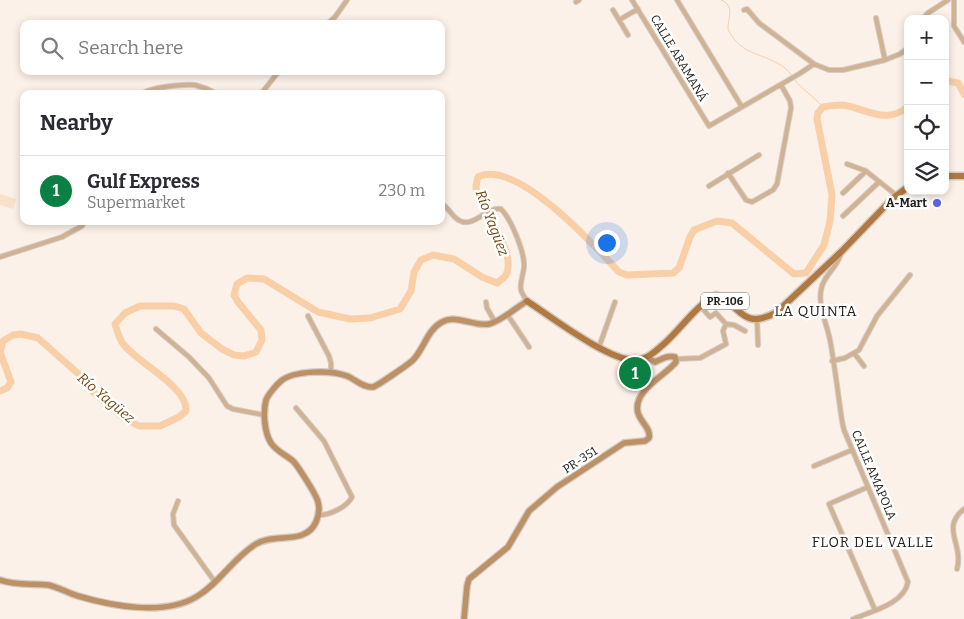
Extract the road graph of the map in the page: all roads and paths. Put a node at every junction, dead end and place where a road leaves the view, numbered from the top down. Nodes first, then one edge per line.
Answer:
1 (347, 0) edge
2 (632, 0) edge
3 (677, 0) edge
4 (948, 0) edge
5 (954, 0) edge
6 (638, 9) junction
7 (613, 10) dead end
8 (744, 10) dead end
9 (925, 15) edge
10 (876, 18) dead end
11 (332, 20) edge
12 (619, 20) junction
13 (628, 35) dead end
14 (964, 42) edge
15 (904, 51) edge
16 (885, 60) junction
17 (814, 64) junction
18 (731, 74) dead end
19 (276, 75) edge
20 (725, 78) junction
21 (781, 85) junction
22 (150, 90) edge
23 (208, 90) edge
24 (264, 90) edge
25 (742, 107) junction
26 (759, 155) dead end
27 (848, 164) dead end
28 (866, 170) junction
29 (728, 173) junction
30 (949, 176) edge
31 (964, 176) edge
32 (879, 182) junction
33 (709, 186) dead end
34 (904, 190) edge
35 (843, 193) dead end
36 (896, 195) junction
37 (445, 205) edge
38 (843, 216) dead end
39 (82, 225) edge
40 (842, 251) junction
41 (0, 257) edge
42 (910, 275) dead end
43 (527, 301) junction
44 (486, 302) dead end
45 (615, 302) dead end
46 (701, 307) junction
47 (507, 314) junction
48 (308, 316) dead end
49 (757, 319) junction
50 (495, 322) junction
51 (726, 324) junction
52 (156, 329) dead end
53 (744, 331) dead end
54 (758, 345) dead end
55 (598, 347) junction
56 (529, 348) dead end
57 (854, 353) junction
58 (648, 357) junction
59 (676, 359) junction
60 (832, 361) junction
61 (864, 366) dead end
62 (331, 372) junction
63 (296, 408) dead end
64 (264, 415) junction
65 (852, 450) junction
66 (814, 466) dead end
67 (868, 487) junction
68 (178, 501) dead end
69 (964, 509) edge
70 (319, 515) junction
71 (957, 569) dead end
72 (0, 580) edge
73 (215, 582) junction
74 (875, 610) junction
75 (464, 619) edge
76 (853, 619) edge

1 - 11 street
2 - 6 street, CALLE ARAMANÁ
3 - 20 street
4 - 9 street
5 - 14 street
6 - 12 street
6 - 25 street, CALLE ARAMANÁ
7 - 12 street
8 - 17 street
10 - 16 street
12 - 13 street
15 - 16 street
16 - 17 street
17 - 21 street
18 - 20 street
19 - 24 street
20 - 25 street
21 - 25 street
21 - 29 street
22 - 23 street
26 - 29 street
27 - 28 street
28 - 32 street
28 - 35 street
29 - 33 street
30 - 31 main road
32 - 36 street
32 - 38 street
34 - 36 main road, PR-106
36 - 40 main road, PR-106
37 - 43 street
39 - 41 street
40 - 49 main road, PR-106
40 - 60 street, CALLE AMAPOLA
42 - 57 street
43 - 47 main road
43 - 55 main road
44 - 50 street
45 - 55 street
46 - 49 main road, PR-106
46 - 51 street
46 - 58 main road, PR-106
47 - 50 main road
47 - 56 street
48 - 62 street
49 - 54 street
50 - 62 main road
51 - 53 street
51 - 59 street
52 - 64 street
55 - 58 main road
57 - 60 street
57 - 61 street
58 - 59 main road
59 - 75 main road, PR-351 / PR-351
60 - 65 street, CALLE AMAPOLA
62 - 64 main road
63 - 70 street
64 - 70 main road
65 - 66 street
65 - 67 street, CALLE AMAPOLA
67 - 74 street, CALLE AMAPOLA
67 - 74 street
68 - 73 street
69 - 71 street
70 - 73 main road
72 - 73 main road
74 - 76 street, CALLE AMAPOLA

